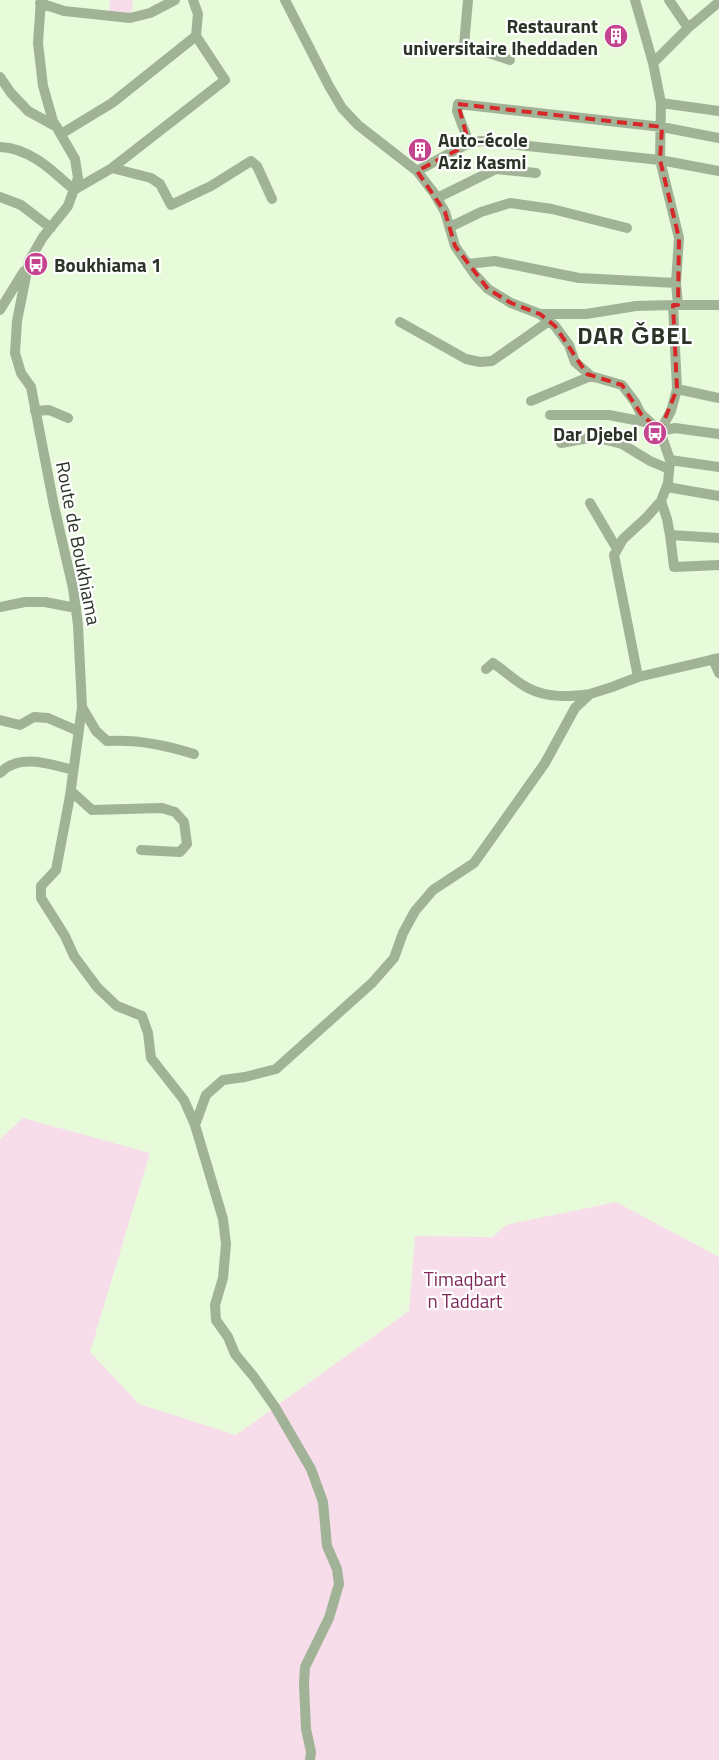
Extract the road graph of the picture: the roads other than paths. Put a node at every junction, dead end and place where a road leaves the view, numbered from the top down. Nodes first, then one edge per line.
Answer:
1 (175, 0) edge
2 (193, 0) edge
3 (285, 0) edge
4 (468, 0) edge
5 (635, 0) edge
6 (669, 0) edge
7 (40, 2) edge
8 (717, 2) edge
9 (688, 28) junction
10 (196, 36) junction
11 (510, 60) dead end
12 (653, 63) junction
13 (0, 77) edge
14 (661, 103) junction
15 (719, 111) edge
16 (662, 128) junction
17 (59, 131) junction
18 (719, 138) edge
19 (469, 143) junction
20 (0, 147) edge
21 (660, 160) junction
22 (112, 168) junction
23 (417, 170) junction
24 (719, 170) edge
25 (536, 173) dead end
26 (74, 190) junction
27 (0, 197) edge
28 (438, 198) junction
29 (272, 199) dead end
30 (450, 227) junction
31 (51, 228) junction
32 (627, 228) dead end
33 (29, 261) junction
34 (467, 264) junction
35 (676, 283) junction
36 (676, 305) junction
37 (719, 305) edge
38 (0, 310) edge
39 (540, 314) junction
40 (549, 321) junction
41 (400, 322) dead end
42 (591, 376) junction
43 (677, 389) junction
44 (719, 398) edge
45 (531, 401) dead end
46 (35, 411) junction
47 (550, 415) dead end
48 (68, 418) dead end
49 (651, 423) junction
50 (660, 430) junction
51 (719, 434) edge
52 (561, 443) dead end
53 (670, 464) junction
54 (719, 467) edge
55 (667, 487) junction
56 (719, 496) edge
57 (661, 501) junction
58 (590, 503) dead end
59 (670, 534) junction
60 (719, 538) edge
61 (617, 549) junction
62 (719, 565) edge
63 (0, 607) edge
64 (76, 608) junction
65 (716, 659) edge
66 (486, 669) dead end
67 (719, 673) edge
68 (638, 677) junction
69 (590, 694) junction
70 (82, 707) junction
71 (0, 720) edge
72 (78, 731) junction
73 (194, 754) dead end
74 (73, 770) junction
75 (0, 773) edge
76 (71, 792) junction
77 (141, 850) dead end
78 (194, 1125) junction
79 (310, 1760) edge

1 - 7 street
2 - 10 street
3 - 23 street
4 - 11 street
5 - 12 street
6 - 9 street
7 - 17 street, Route de Boukhiama
8 - 9 street
9 - 12 street
10 - 17 street
10 - 22 street
12 - 14 street
13 - 17 street
14 - 15 street
14 - 16 street
16 - 18 street
16 - 19 street
16 - 21 street
17 - 26 street, Route de Boukhiama
19 - 21 street
19 - 23 street
20 - 26 street
21 - 24 street
21 - 35 street
22 - 26 street
22 - 29 street
23 - 28 street
25 - 28 street
26 - 31 street, Route de Boukhiama
27 - 31 street
28 - 30 street
30 - 32 street
30 - 34 street
31 - 33 street, Route de Boukhiama
33 - 38 street
33 - 46 street, Route de Boukhiama
34 - 35 street
34 - 39 street
35 - 36 street
36 - 37 street
36 - 39 street
36 - 43 street
39 - 40 street
40 - 41 street
40 - 42 street
42 - 45 street
42 - 49 street
43 - 44 street
43 - 50 street
46 - 48 street
46 - 64 street, Route de Boukhiama
47 - 49 street
49 - 50 street
50 - 51 street
50 - 53 street
52 - 53 street
53 - 54 street
53 - 55 street
55 - 56 street
55 - 57 street
57 - 59 street
57 - 61 street
58 - 61 street
59 - 60 street
59 - 62 street
61 - 68 street
63 - 64 street
64 - 70 street, Route de Boukhiama
65 - 67 street
65 - 68 street
66 - 69 street
68 - 69 street
69 - 78 street
70 - 72 street, Route de Boukhiama
70 - 73 street
71 - 72 street
72 - 74 street, Route de Boukhiama
74 - 75 street
74 - 76 street, Route de Boukhiama
76 - 77 street
76 - 78 street, Route de Boukhiama
78 - 79 street, Route de Boukhiama

